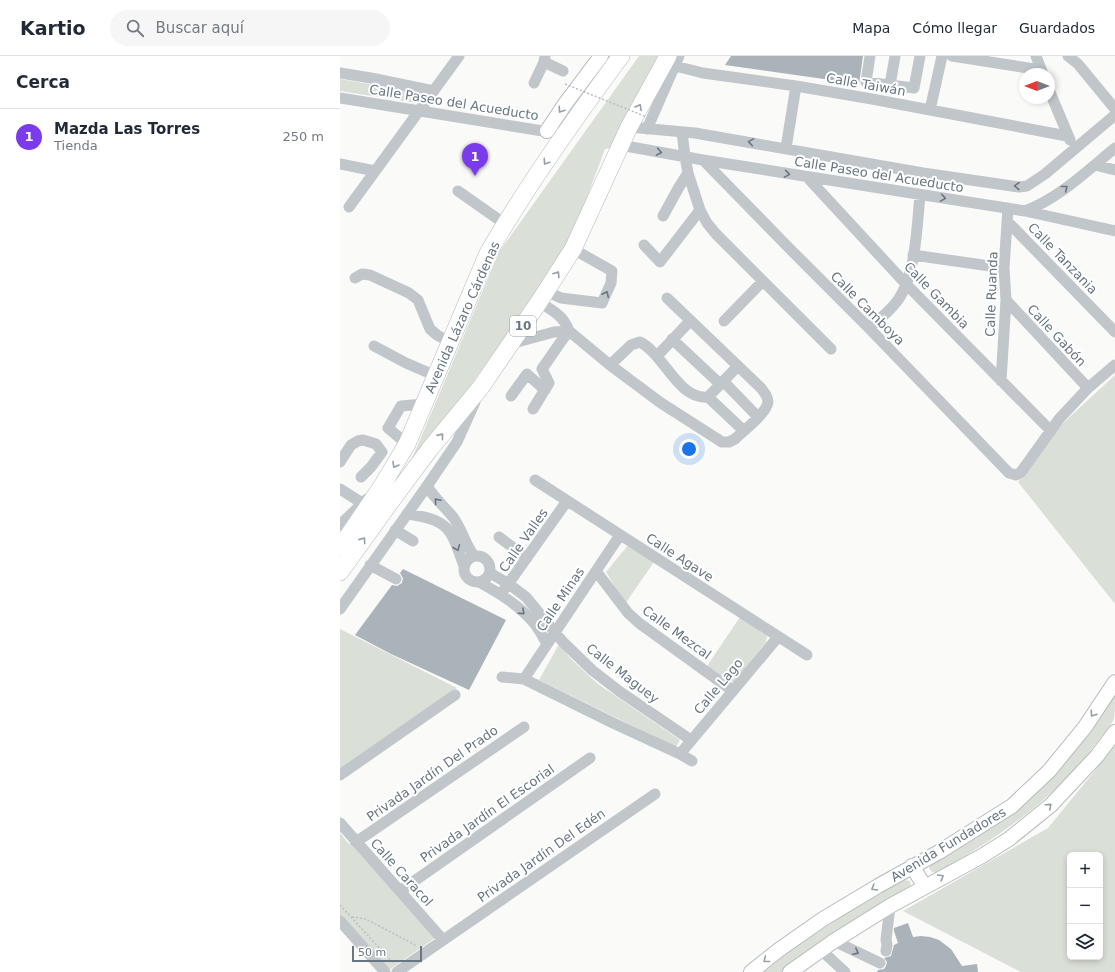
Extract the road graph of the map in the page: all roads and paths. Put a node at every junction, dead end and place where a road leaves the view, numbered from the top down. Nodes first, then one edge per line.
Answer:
1 (459, 56) edge
2 (601, 56) edge
3 (604, 56) edge
4 (621, 56) edge
5 (870, 56) edge
6 (895, 56) edge
7 (920, 56) edge
8 (942, 56) edge
9 (952, 56) edge
10 (1036, 56) edge
11 (1068, 56) edge
12 (544, 59) edge
13 (671, 62) edge
14 (1020, 68) edge
15 (1040, 68) edge
16 (563, 71) dead end
17 (340, 73) edge
18 (534, 83) dead end
19 (565, 84) dead end
20 (890, 85) junction
21 (796, 86) junction
22 (434, 91) junction
23 (340, 98) edge
24 (1055, 104) edge
25 (1115, 109) edge
26 (930, 110) junction
27 (419, 111) junction
28 (1115, 115) edge
29 (575, 118) junction
30 (651, 124) junction
31 (629, 127) junction
32 (547, 131) junction
33 (682, 132) junction
34 (564, 135) junction
35 (1068, 136) junction
36 (620, 146) junction
37 (786, 148) junction
38 (1115, 148) edge
39 (1074, 149) junction
40 (684, 157) junction
41 (703, 160) junction
42 (340, 164) edge
43 (1095, 165) junction
44 (1115, 170) edge
45 (375, 172) junction
46 (688, 173) junction
47 (807, 177) junction
48 (458, 191) dead end
49 (920, 194) junction
50 (349, 206) dead end
51 (1008, 208) junction
52 (700, 210) junction
53 (1025, 212) junction
54 (663, 216) dead end
55 (1007, 220) junction
56 (505, 224) junction
57 (1110, 231) edge
58 (1115, 241) edge
59 (644, 245) dead end
60 (573, 249) junction
61 (913, 255) junction
62 (1004, 268) junction
63 (354, 278) dead end
64 (763, 281) junction
65 (906, 284) junction
66 (543, 296) junction
67 (667, 298) dead end
68 (1006, 300) junction
69 (690, 321) junction
70 (724, 321) dead end
71 (869, 328) junction
72 (569, 331) junction
73 (1115, 332) edge
74 (672, 339) junction
75 (451, 342) junction
76 (510, 344) junction
77 (374, 346) dead end
78 (831, 349) dead end
79 (657, 356) junction
80 (610, 365) junction
81 (1115, 365) edge
82 (738, 366) junction
83 (436, 376) junction
84 (1001, 381) junction
85 (721, 383) junction
86 (481, 387) junction
87 (1088, 388) junction
88 (545, 390) junction
89 (511, 396) dead end
90 (708, 397) junction
91 (424, 404) junction
92 (533, 409) dead end
93 (758, 417) junction
94 (743, 430) junction
95 (1051, 431) junction
96 (407, 444) junction
97 (340, 462) edge
98 (361, 477) dead end
99 (535, 480) dead end
100 (382, 486) junction
101 (427, 486) junction
102 (340, 489) edge
103 (567, 501) junction
104 (362, 503) junction
105 (407, 514) junction
106 (449, 521) junction
107 (340, 525) edge
108 (395, 530) junction
109 (620, 535) junction
110 (499, 537) dead end
111 (413, 541) dead end
112 (340, 548) edge
113 (474, 556) junction
114 (527, 558) junction
115 (370, 565) junction
116 (464, 566) junction
117 (596, 571) junction
118 (340, 572) edge
119 (490, 573) junction
120 (396, 579) dead end
121 (479, 582) junction
122 (509, 584) junction
123 (501, 594) junction
124 (340, 609) edge
125 (555, 632) junction
126 (778, 637) junction
127 (547, 644) junction
128 (807, 655) dead end
129 (502, 677) dead end
130 (524, 679) junction
131 (1115, 682) edge
132 (733, 691) junction
133 (455, 695) dead end
134 (524, 727) dead end
135 (1115, 732) edge
136 (691, 740) junction
137 (680, 754) junction
138 (590, 758) dead end
139 (692, 761) dead end
140 (340, 775) edge
141 (655, 794) dead end
142 (340, 823) edge
143 (356, 842) junction
144 (912, 866) junction
145 (925, 887) junction
146 (400, 891) junction
147 (340, 905) edge
148 (890, 906) junction
149 (352, 917) junction
150 (340, 921) edge
151 (443, 940) junction
152 (834, 941) junction
153 (421, 948) dead end
154 (821, 950) junction
155 (886, 951) dead end
156 (880, 963) dead end
157 (396, 968) edge
158 (384, 972) edge
159 (751, 972) edge
160 (790, 972) edge
161 (845, 972) edge

1 - 22 street
2 -> 32 main road
3 - 29 main road
4 - 29 highway, Avenida Lázaro Cárdenas
5 - 20 street
6 - 20 street
7 - 20 street
8 - 26 street
9 - 14 street
10 - 15 street
11 - 25 street
12 - 16 street
12 - 18 street
13 - 21 street, Calle Taiwán
13 - 30 street
31 -> 13 highway, 10
17 - 22 street
19 - 30 path, bridge
21 - 26 street, Calle Taiwán
21 - 37 street
22 - 27 street
23 - 27 street, Calle Paseo del Acueducto
24 - 35 street
26 - 35 street, Calle Taiwán
27 - 32 street, Calle Paseo del Acueducto
27 - 45 street
28 - 39 street, Calle Paseo del Acueducto
29 - 34 highway, Avenida Lázaro Cárdenas
30 - 31 street, Calle Paseo del Acueducto
30 - 33 street, Calle Paseo del Acueducto
31 - 36 highway, 10
32 - 34 street, Calle Paseo del Acueducto
37 -> 33 street, Calle Paseo del Acueducto
33 - 40 street
34 -> 56 highway, Avenida Lázaro Cárdenas
35 - 39 street
36 -> 40 street, Calle Paseo del Acueducto
36 - 60 highway, 10
39 -> 37 street, Calle Paseo del Acueducto
38 - 43 street
40 - 41 street, Calle Paseo del Acueducto
40 - 46 street
41 -> 47 street, Calle Paseo del Acueducto
41 - 71 street, Calle Camboya
42 - 45 street
43 - 44 street
53 -> 43 street
45 - 50 street
46 - 52 street
46 - 54 street
47 - 49 street, Calle Paseo del Acueducto
47 - 65 street, Calle Gambia
48 - 56 street
49 -> 51 street, Calle Paseo del Acueducto
49 - 61 street
51 - 53 street, Calle Paseo del Acueducto
51 - 55 street, Calle Ruanda
52 - 59 street
52 - 64 street
53 - 57 street, Calle Paseo del Acueducto
55 - 62 street, Calle Ruanda
55 - 73 street, Calle Tanzania
56 - 75 highway, Avenida Lázaro Cárdenas
57 - 58 street
66 -> 60 highway, 10
66 -> 60 street
61 - 62 street
61 - 65 street
62 - 68 street, Calle Ruanda
63 - 75 street
64 - 70 street
64 - 78 street
65 - 71 street
65 - 84 street, Calle Gambia
66 - 72 street
66 - 76 highway, 10
67 - 69 street
68 - 84 street, Calle Ruanda
68 - 87 street, Calle Gabón
69 - 74 street
69 - 82 street
71 - 95 street, Calle Camboya
72 - 76 street
72 - 80 street
72 - 88 street
74 - 79 street
74 - 85 street
75 - 83 highway, Avenida Lázaro Cárdenas
76 - 86 highway, 10
77 - 83 street
79 - 80 street
79 - 90 street
80 - 94 street
81 - 87 street
82 - 85 street
82 - 93 street
83 - 91 highway, Avenida Lázaro Cárdenas
84 - 95 street, Calle Gambia
85 - 90 street
85 - 93 street
86 - 101 street
118 -> 86 highway, 10
87 - 95 street
88 - 89 street
88 - 92 street
90 - 94 street
91 - 96 highway, Avenida Lázaro Cárdenas
91 - 96 street
93 - 94 street
96 -> 100 highway, Avenida Lázaro Cárdenas
97 - 98 street
99 - 103 street, Calle Agave
100 - 104 street, Avenida Lázaro Cárdenas
100 - 112 highway, Avenida Lázaro Cárdenas
101 - 105 street
106 -> 101 street
102 - 104 street
103 - 109 street, Calle Agave
103 - 114 street, Calle Valles
104 - 107 street, Avenida Lázaro Cárdenas
105 - 106 street
105 - 108 street
106 - 113 street
106 -> 116 street
108 - 111 street
108 - 115 street
109 - 117 street, Calle Minas
109 - 126 street, Calle Agave
110 - 114 street
113 - 116 street
113 - 119 street
114 - 122 street, Calle Valles
115 - 120 street
115 - 124 street
116 - 121 street
117 - 125 street, Calle Minas
117 - 132 street, Calle Mezcal
119 - 121 street
119 - 122 street, Calle Maguey
121 - 123 street
122 - 123 street, Calle Valles
122 - 125 street, Calle Maguey
123 -> 127 street
125 - 127 street, Calle Minas
125 - 136 street, Calle Maguey
126 - 128 street, Calle Agave
126 - 132 street, Calle Lago
127 - 130 street, Calle Minas
129 - 130 street
130 - 137 street
131 -> 144 main road, Avenida Fundadores
132 - 136 street, Calle Lago
133 - 140 street
134 - 143 street, Privada Jardín Del Prado
145 -> 135 main road, Avenida Fundadores
136 - 137 street, Calle Lago
137 - 139 street
138 - 146 street, Privada Jardín El Escorial
141 - 151 street, Privada Jardín Del Edén
142 - 143 street, Calle Caracol
143 - 146 street, Calle Caracol
144 - 145 main road
144 -> 159 main road, Avenida Fundadores
145 - 148 main road, Avenida Fundadores
146 - 151 street, Calle Caracol
147 - 149 path
148 - 152 main road, Avenida Fundadores
148 - 155 street
149 - 153 path
149 - 157 path
150 - 158 street
151 - 157 street, Privada Jardín Del Edén
152 - 154 main road, Avenida Fundadores
152 -> 156 street
154 - 160 main road, Avenida Fundadores
154 - 161 street

